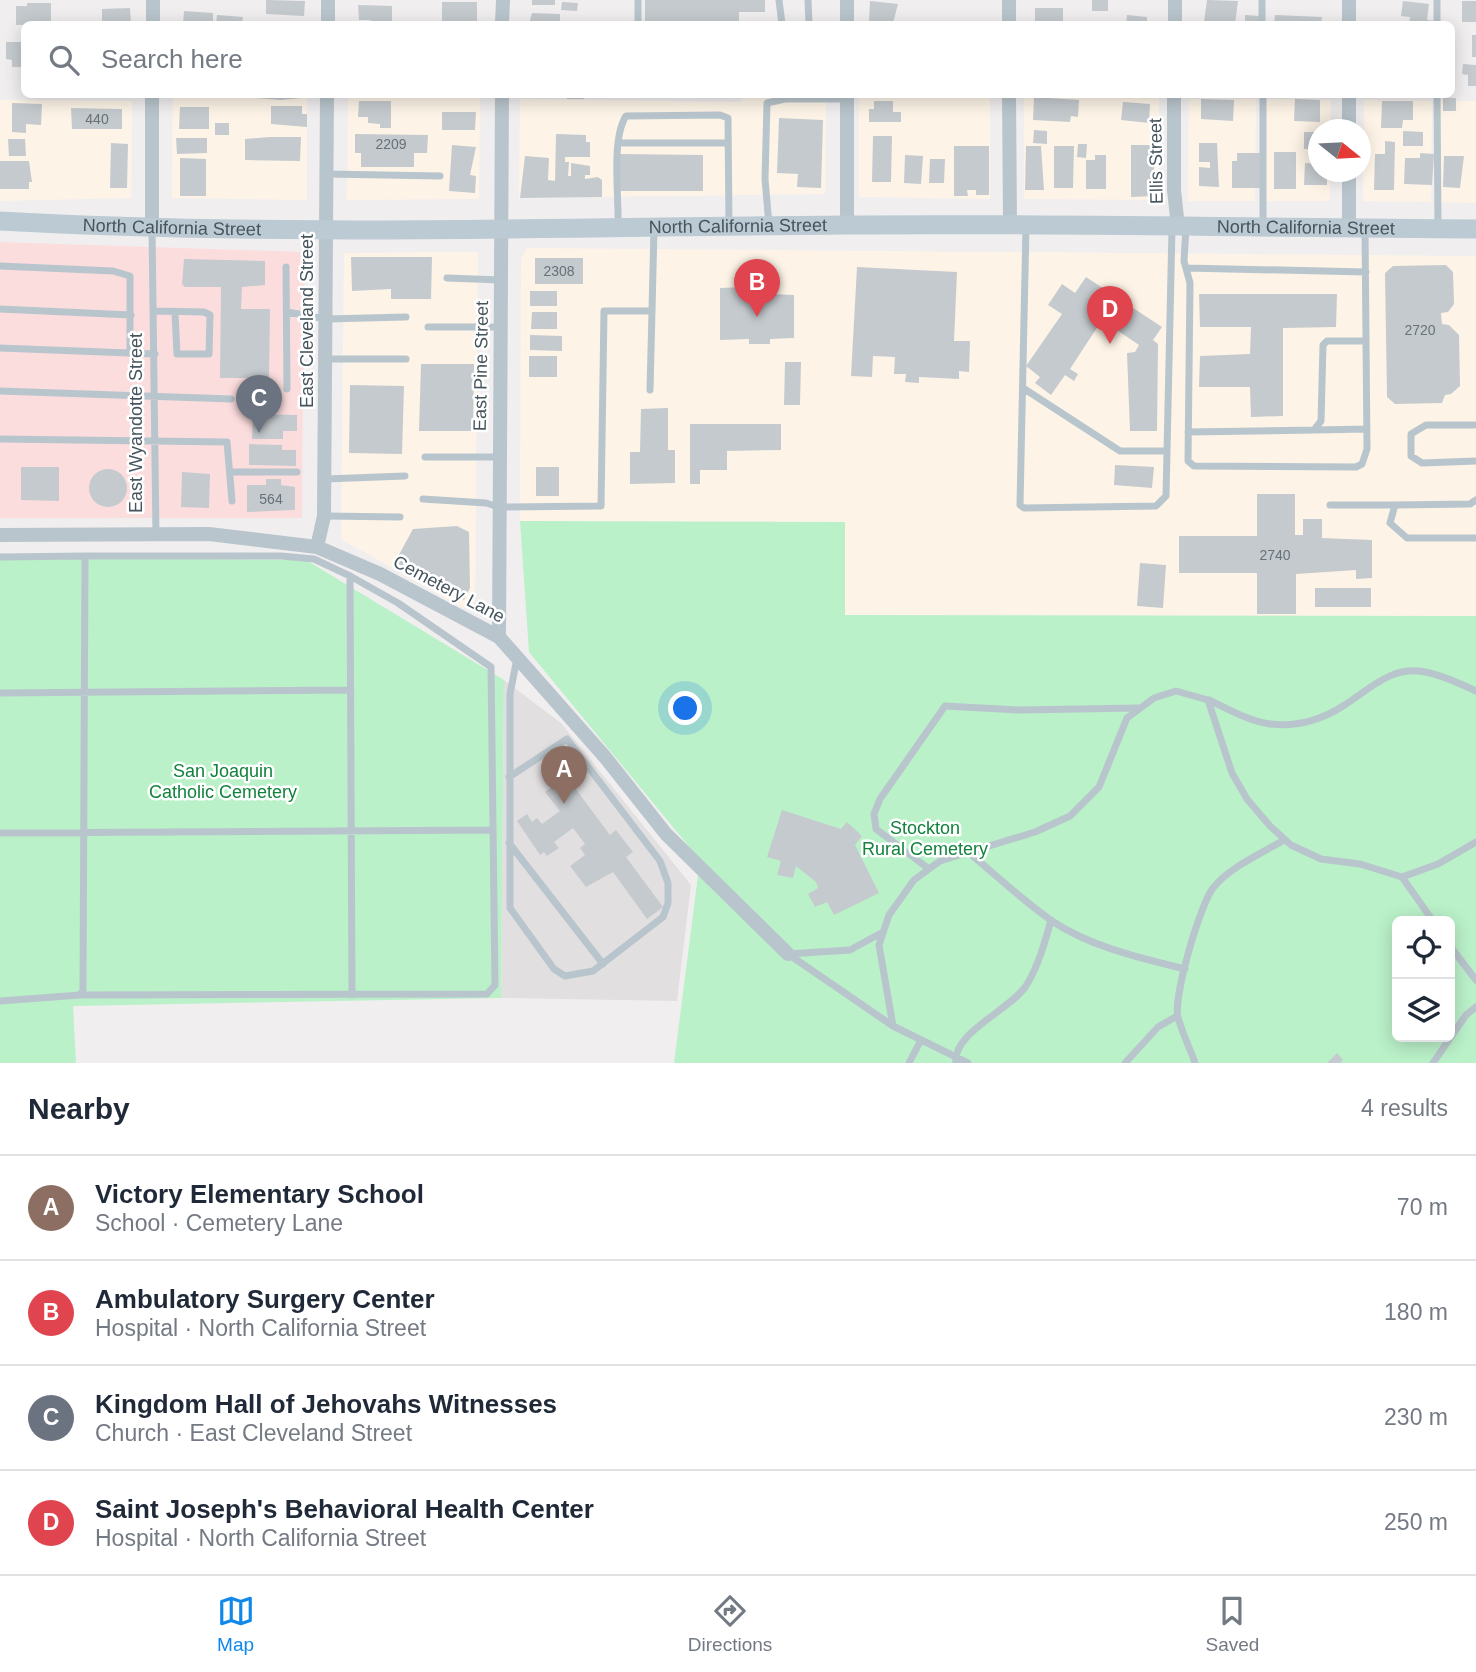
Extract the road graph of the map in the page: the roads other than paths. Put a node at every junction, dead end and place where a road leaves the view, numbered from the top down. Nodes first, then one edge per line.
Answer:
1 (153, 0) edge
2 (328, 0) edge
3 (503, 0) edge
4 (638, 0) edge
5 (779, 0) edge
6 (808, 0) edge
7 (847, 0) edge
8 (1009, 0) edge
9 (1175, 0) edge
10 (1262, 0) edge
11 (1349, 0) edge
12 (1437, 0) edge
13 (153, 21) edge
14 (328, 21) edge
15 (502, 21) edge
16 (638, 21) edge
17 (782, 21) edge
18 (808, 21) edge
19 (847, 21) edge
20 (1009, 21) edge
21 (1175, 21) edge
22 (1262, 21) edge
23 (1349, 21) edge
24 (1437, 21) edge
25 (152, 98) edge
26 (327, 98) edge
27 (502, 98) edge
28 (816, 98) edge
29 (847, 98) edge
30 (1009, 98) edge
31 (1174, 98) edge
32 (1263, 98) edge
33 (1349, 98) edge
34 (1437, 98) edge
35 (1349, 119) edge
36 (619, 143) junction
37 (728, 143) junction
38 (327, 174) junction
39 (440, 176) dead end
40 (1350, 182) edge
41 (0, 221) edge
42 (846, 225) junction
43 (1018, 225) junction
44 (769, 226) junction
45 (729, 227) junction
46 (1178, 227) junction
47 (618, 228) junction
48 (654, 228) junction
49 (1263, 228) junction
50 (152, 229) junction
51 (327, 229) junction
52 (1357, 229) junction
53 (1438, 229) junction
54 (1476, 229) edge
55 (501, 230) junction
56 (0, 266) edge
57 (286, 267) dead end
58 (1186, 268) junction
59 (1366, 272) junction
60 (447, 278) dead end
61 (501, 280) junction
62 (0, 309) edge
63 (652, 310) junction
64 (155, 311) junction
65 (287, 312) junction
66 (175, 313) junction
67 (131, 315) junction
68 (406, 317) dead end
69 (326, 319) junction
70 (428, 327) dead end
71 (500, 327) junction
72 (1366, 341) junction
73 (0, 348) edge
74 (130, 353) junction
75 (155, 354) junction
76 (326, 359) junction
77 (406, 359) dead end
78 (1023, 388) junction
79 (287, 389) dead end
80 (650, 390) dead end
81 (0, 391) edge
82 (155, 397) junction
83 (231, 400) dead end
84 (1476, 425) edge
85 (1367, 429) junction
86 (1314, 430) junction
87 (1188, 432) junction
88 (0, 439) edge
89 (155, 443) junction
90 (1167, 451) junction
91 (425, 457) dead end
92 (499, 457) junction
93 (1476, 461) edge
94 (230, 472) junction
95 (297, 472) dead end
96 (405, 476) dead end
97 (325, 479) junction
98 (423, 499) dead end
99 (1476, 500) edge
100 (232, 501) dead end
101 (1330, 505) dead end
102 (1395, 505) junction
103 (499, 507) junction
104 (324, 516) junction
105 (400, 517) dead end
106 (156, 534) junction
107 (0, 535) edge
108 (1476, 538) edge
109 (317, 547) junction
110 (85, 556) junction
111 (0, 557) edge
112 (350, 576) junction
113 (499, 637) junction
114 (517, 658) junction
115 (351, 690) junction
116 (1476, 691) edge
117 (0, 693) edge
118 (84, 694) junction
119 (1208, 700) junction
120 (1138, 708) junction
121 (509, 777) junction
122 (492, 830) junction
123 (352, 831) junction
124 (84, 832) junction
125 (0, 833) edge
126 (1284, 839) junction
127 (509, 842) junction
128 (1476, 842) edge
129 (968, 852) junction
130 (929, 869) junction
131 (1402, 877) junction
132 (1429, 916) edge
133 (1051, 920) junction
134 (883, 931) junction
135 (1455, 953) edge
136 (788, 954) junction
137 (603, 964) junction
138 (1185, 969) junction
139 (1476, 980) edge
140 (80, 995) junction
141 (352, 995) junction
142 (0, 1001) edge
143 (1476, 1007) edge
144 (1177, 1016) junction
145 (893, 1026) junction
146 (921, 1040) junction
147 (956, 1059) edge
148 (909, 1063) edge
149 (968, 1063) edge
150 (1125, 1063) edge
151 (1195, 1063) edge
152 (1433, 1063) edge

1 - 13 street
2 - 14 street
3 - 15 street
4 - 16 lane
5 - 17 lane
6 - 18 lane
7 - 19 street
8 - 20 street
9 - 21 street
10 - 22 lane
11 - 23 street
12 - 24 lane
25 - 50 street, East Wyandotte Street
26 - 38 street, East Cleveland Street
27 - 55 street, East Pine Street
28 - 44 lane
29 - 42 street
30 - 43 street
31 - 46 street, Ellis Street
32 - 49 lane
33 - 35 street
34 - 53 lane
36 - 37 lane
36 - 37 lane
36 - 47 lane
37 - 45 lane
38 - 39 lane
38 - 51 street, East Cleveland Street
40 - 52 street
41 - 50 street, North California Street
42 - 43 street, North California Street
42 - 44 street, North California Street
43 - 46 street, North California Street
43 - 78 lane
44 - 45 street, North California Street
45 - 48 street, North California Street
46 - 49 street, North California Street
46 - 58 lane
46 - 90 lane
47 - 48 street, North California Street
47 - 55 street, North California Street
48 - 63 lane
49 - 52 street, North California Street
50 - 51 street, North California Street
50 - 64 lane, East Wyandotte Street
51 - 55 street, North California Street
51 - 69 street, East Cleveland Street
52 - 53 street, North California Street
52 - 59 lane
53 - 54 street, North California Street
55 - 61 street, East Pine Street
56 - 67 lane
57 - 65 lane
58 - 59 lane
58 - 87 lane
59 - 72 lane
60 - 61 lane
61 - 71 street, East Pine Street
62 - 67 lane
63 - 80 lane
63 - 103 lane
64 - 66 lane, East Wyandotte Street
64 - 75 lane, East Wyandotte Street
65 - 69 lane
65 - 79 lane
66 - 66 lane, East Wyandotte Street
67 - 74 lane
68 - 69 lane
69 - 76 street, East Cleveland Street
70 - 71 lane
71 - 92 street, East Pine Street
72 - 85 lane
72 - 86 lane
73 - 74 lane
74 - 75 lane
75 - 82 lane, East Wyandotte Street
76 - 77 lane
76 - 97 street, East Cleveland Street
78 - 90 lane
78 - 90 lane
81 - 82 lane
82 - 83 lane
82 - 89 lane, East Wyandotte Street
84 - 93 lane
85 - 86 lane
85 - 87 lane
86 - 87 lane
88 - 89 lane
89 - 94 lane
89 - 106 lane, East Wyandotte Street
91 - 92 lane
92 - 103 street, East Pine Street
94 - 95 lane
94 - 100 lane
96 - 97 lane
97 - 104 street, East Cleveland Street
98 - 103 lane
99 - 102 lane
101 - 102 lane
102 - 108 lane
103 - 113 street, East Pine Street
104 - 105 lane
104 - 109 street, East Cleveland Street
106 - 107 street, Cemetery Lane
106 - 109 street, Cemetery Lane
109 - 113 street, Cemetery Lane
110 - 111 lane
110 - 112 lane
110 - 118 lane
112 - 115 lane
112 - 122 lane
113 - 114 street, Cemetery Lane
114 - 121 lane
114 - 136 street, Cemetery Lane
115 - 118 lane
115 - 123 lane
116 - 119 lane
117 - 118 lane
118 - 124 lane
119 - 120 lane
119 - 126 lane
120 - 129 lane
120 - 130 lane
121 - 127 lane
121 - 137 lane
122 - 123 lane
122 - 141 lane
123 - 124 lane
123 - 141 lane
124 - 125 lane
124 - 140 lane
126 - 131 lane
126 - 138 lane
127 - 137 lane
127 - 137 lane
128 - 131 lane
129 - 130 lane
129 - 133 lane
130 - 134 lane
131 - 132 lane
133 - 138 lane
133 - 147 lane
134 - 136 lane
134 - 145 lane
135 - 139 lane
136 - 145 lane
138 - 144 lane
140 - 141 lane
140 - 142 lane
143 - 152 lane
144 - 150 lane
144 - 151 lane
145 - 146 lane
146 - 147 lane
146 - 148 lane
147 - 149 lane

